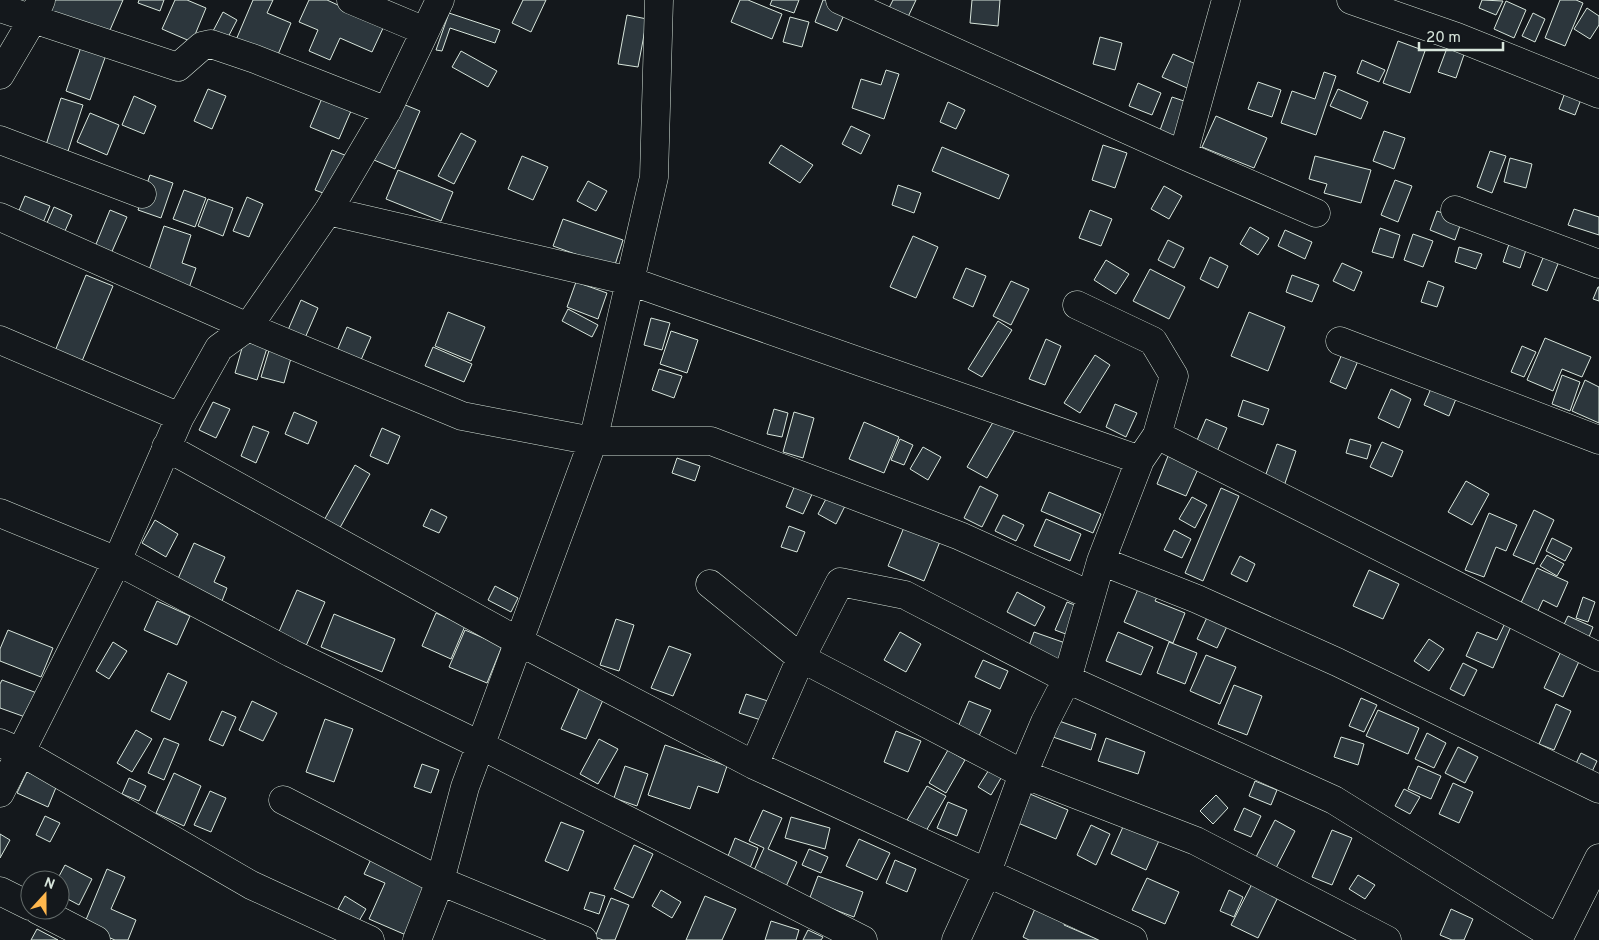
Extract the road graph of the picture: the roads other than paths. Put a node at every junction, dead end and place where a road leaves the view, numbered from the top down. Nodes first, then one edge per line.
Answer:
1 (351, 0) edge
2 (440, 0) edge
3 (659, 0) edge
4 (840, 0) edge
5 (1226, 0) edge
6 (1351, 0) edge
7 (0, 8) edge
8 (37, 10) edge
9 (425, 31) junction
10 (0, 75) edge
11 (1599, 94) edge
12 (387, 111) junction
13 (0, 140) edge
14 (1184, 155) junction
15 (142, 194) dead end
16 (1455, 210) dead end
17 (328, 211) junction
18 (1316, 213) dead end
19 (0, 218) edge
20 (1599, 264) edge
21 (630, 281) junction
22 (1077, 305) dead end
23 (248, 327) junction
24 (0, 340) edge
25 (180, 417) junction
26 (1599, 430) edge
27 (1157, 436) junction
28 (1599, 440) edge
29 (592, 441) junction
30 (166, 447) junction
31 (1140, 460) junction
32 (0, 513) edge
33 (1101, 561) junction
34 (117, 562) junction
35 (710, 584) dead end
36 (1090, 595) junction
37 (518, 641) junction
38 (1599, 657) edge
39 (801, 658) junction
40 (1067, 678) junction
41 (480, 745) junction
42 (11, 748) edge
43 (754, 765) junction
44 (1023, 774) junction
45 (1599, 789) edge
46 (0, 793) edge
47 (283, 800) dead end
48 (1599, 858) edge
49 (987, 872) junction
50 (440, 881) junction
51 (0, 891) edge
52 (20, 901) edge
53 (57, 920) edge
54 (96, 940) edge
55 (370, 940) edge
56 (417, 940) edge
57 (583, 940) edge
58 (863, 940) edge
59 (956, 940) edge
60 (1133, 940) edge
61 (1387, 940) edge
62 (1559, 940) edge

1 - 9 street
2 - 9 street
3 - 21 street
4 - 14 street
5 - 14 street
6 - 11 street
7 - 8 street
8 - 10 street
8 - 12 street
9 - 12 street
12 - 17 street
13 - 15 street
14 - 18 street
16 - 20 street
17 - 21 street
17 - 23 street
19 - 23 street
21 - 29 street
21 - 31 street
22 - 27 street
23 - 25 street
23 - 29 street
24 - 25 street
25 - 30 street
26 - 28 street
27 - 31 street
27 - 38 street
29 - 36 street
29 - 37 street
30 - 34 street
30 - 37 street
31 - 33 street
32 - 34 street
33 - 36 street
33 - 45 street
34 - 41 street
34 - 42 street
35 - 39 street
36 - 40 street
37 - 41 street
37 - 43 street
39 - 40 street
39 - 43 street
39 - 44 street
40 - 44 street
40 - 62 street
41 - 50 street
41 - 58 street
42 - 46 street
42 - 55 street
43 - 49 street
44 - 49 street
44 - 61 street
47 - 50 street
48 - 62 street
49 - 59 street
49 - 60 street
50 - 56 street
50 - 57 street
51 - 52 street
53 - 54 street

